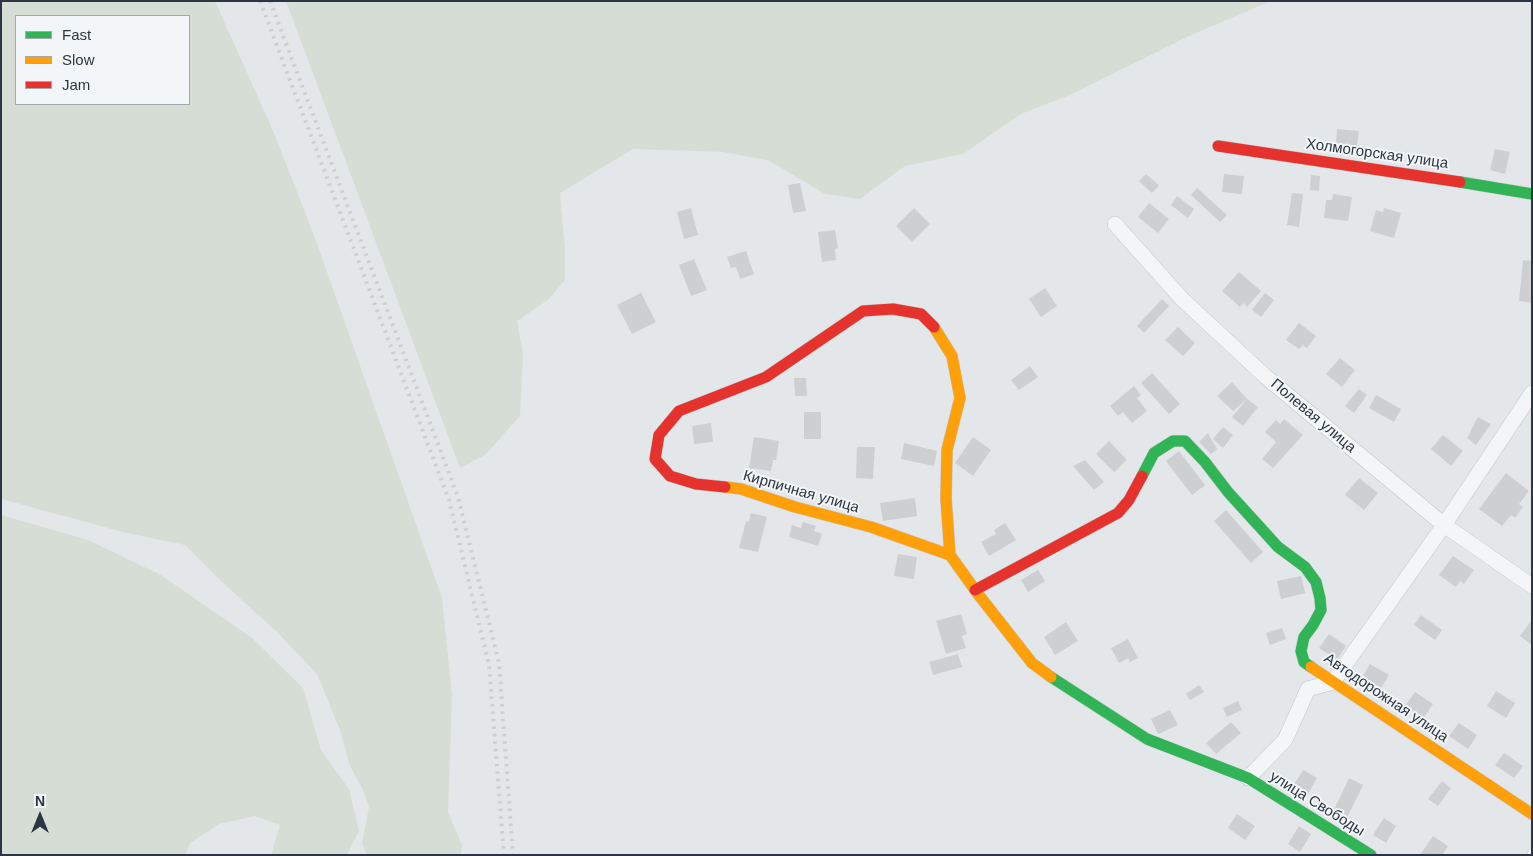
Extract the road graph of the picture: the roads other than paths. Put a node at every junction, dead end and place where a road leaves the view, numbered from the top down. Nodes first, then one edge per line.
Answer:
1 (1218, 146) dead end
2 (1532, 194) edge
3 (1115, 224) dead end
4 (1532, 393) edge
5 (1444, 525) junction
6 (950, 555) junction
7 (1532, 586) edge
8 (975, 590) junction
9 (1333, 682) junction
10 (1248, 778) junction
11 (1532, 814) edge
12 (1356, 849) edge
13 (1371, 855) edge

1 - 2 street, Холмогорская улица
3 - 5 street, Полевая улица
4 - 5 street
5 - 7 street, Полевая улица
5 - 9 street
6 - 6 street, Кирпичная улица
6 - 8 street
8 - 9 street, Автодорожная улица
8 - 10 street
9 - 10 street
9 - 11 street, Автодорожная улица
10 - 12 street, улица Свободы
12 - 13 street, улица Свободы

